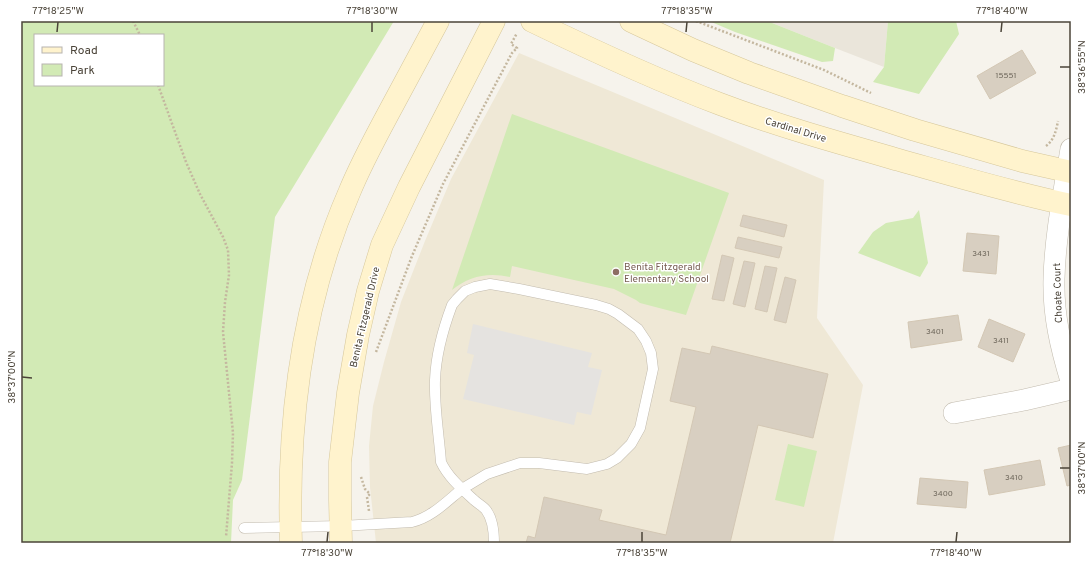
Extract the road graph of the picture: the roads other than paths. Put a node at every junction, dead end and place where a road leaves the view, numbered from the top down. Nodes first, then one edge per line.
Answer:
1 (438, 21) edge
2 (494, 21) edge
3 (532, 21) edge
4 (631, 21) edge
5 (1071, 149) edge
6 (1069, 172) edge
7 (1067, 204) edge
8 (1071, 381) edge
9 (1071, 389) edge
10 (954, 413) dead end
11 (462, 489) junction
12 (244, 528) dead end
13 (290, 535) edge
14 (341, 535) edge
15 (494, 543) edge

1 - 13 main road
2 - 14 main road, Benita Fitzgerald Drive
3 - 7 main road, Cardinal Drive
4 - 6 main road
5 - 6 street, Choate Court
6 - 7 street, Choate Court
7 - 8 street, Choate Court
9 - 10 street
11 - 11 lane
11 - 14 lane
11 - 15 lane
12 - 13 lane
13 - 14 lane

